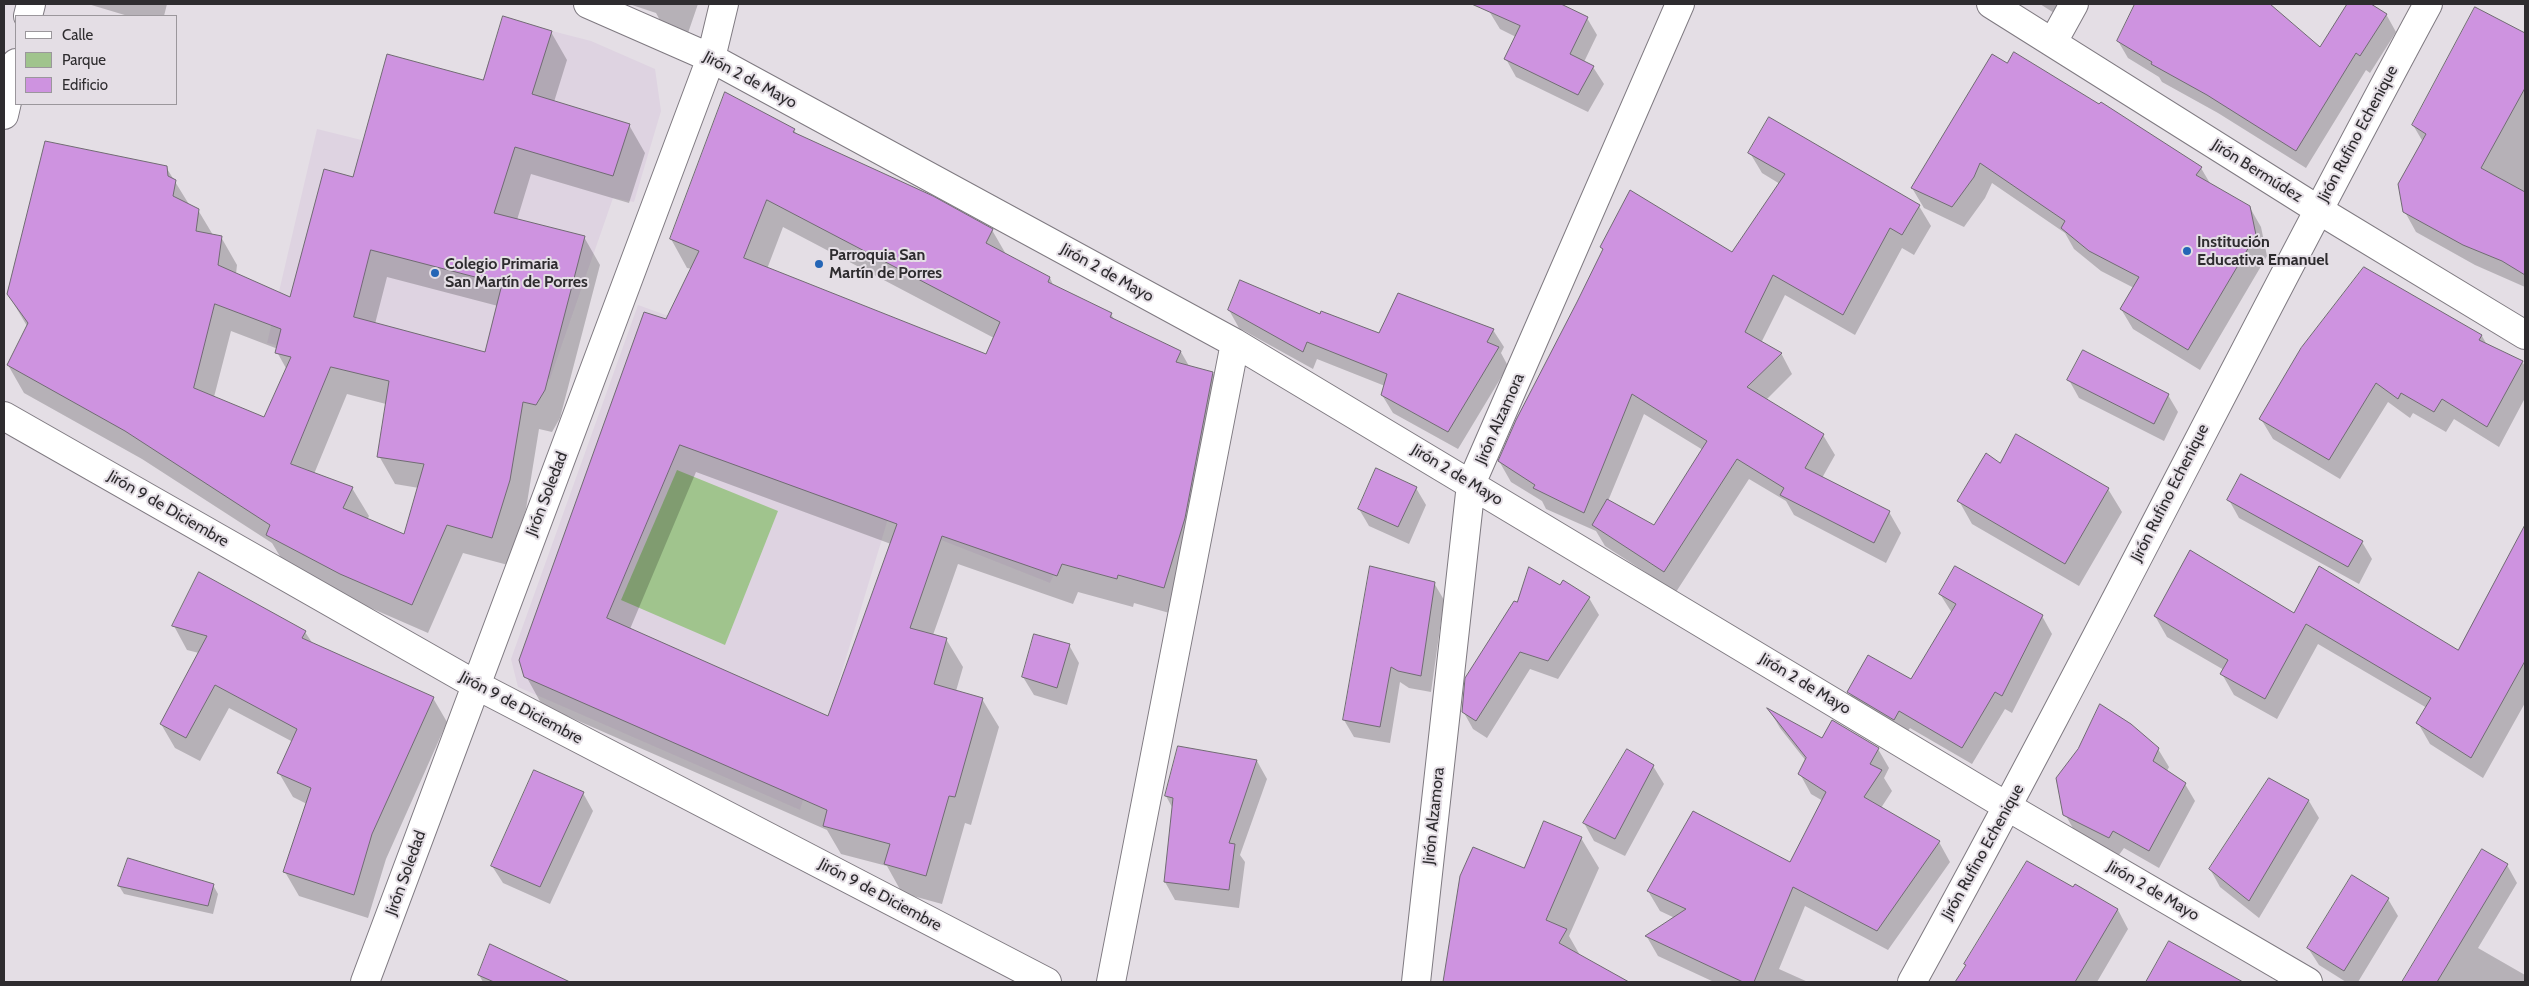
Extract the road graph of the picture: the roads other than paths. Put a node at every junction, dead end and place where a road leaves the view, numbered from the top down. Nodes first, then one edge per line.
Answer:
1 (588, 4) edge
2 (724, 4) edge
3 (1680, 4) edge
4 (1991, 4) edge
5 (2074, 4) edge
6 (2428, 4) edge
7 (2053, 42) junction
8 (711, 58) junction
9 (15, 67) edge
10 (4, 114) edge
11 (2317, 209) junction
12 (2525, 335) edge
13 (1235, 343) junction
14 (4, 416) edge
15 (1471, 484) junction
16 (476, 685) junction
17 (2008, 807) junction
18 (365, 982) edge
19 (1047, 982) edge
20 (1111, 982) edge
21 (1416, 982) edge
22 (1912, 982) edge
23 (2308, 982) edge

1 - 8 street, Jirón 2 de Mayo
2 - 8 street, Jirón Soledad
3 - 15 street, Jirón Alzamora
4 - 7 street, Jirón Bermúdez
5 - 7 street
6 - 11 street, Jirón Rufino Echenique
7 - 11 street, Jirón Bermúdez
8 - 13 street, Jirón 2 de Mayo
8 - 16 street, Jirón Soledad
9 - 10 street
11 - 12 street, Jirón Bermúdez
11 - 17 street, Jirón Rufino Echenique
13 - 15 street, Jirón 2 de Mayo
13 - 20 street
14 - 16 street, Jirón 9 de Diciembre
15 - 17 street, Jirón 2 de Mayo
15 - 21 street, Jirón Alzamora
16 - 18 street, Jirón Soledad
16 - 19 street, Jirón 9 de Diciembre
17 - 22 street, Jirón Rufino Echenique
17 - 23 street, Jirón 2 de Mayo

